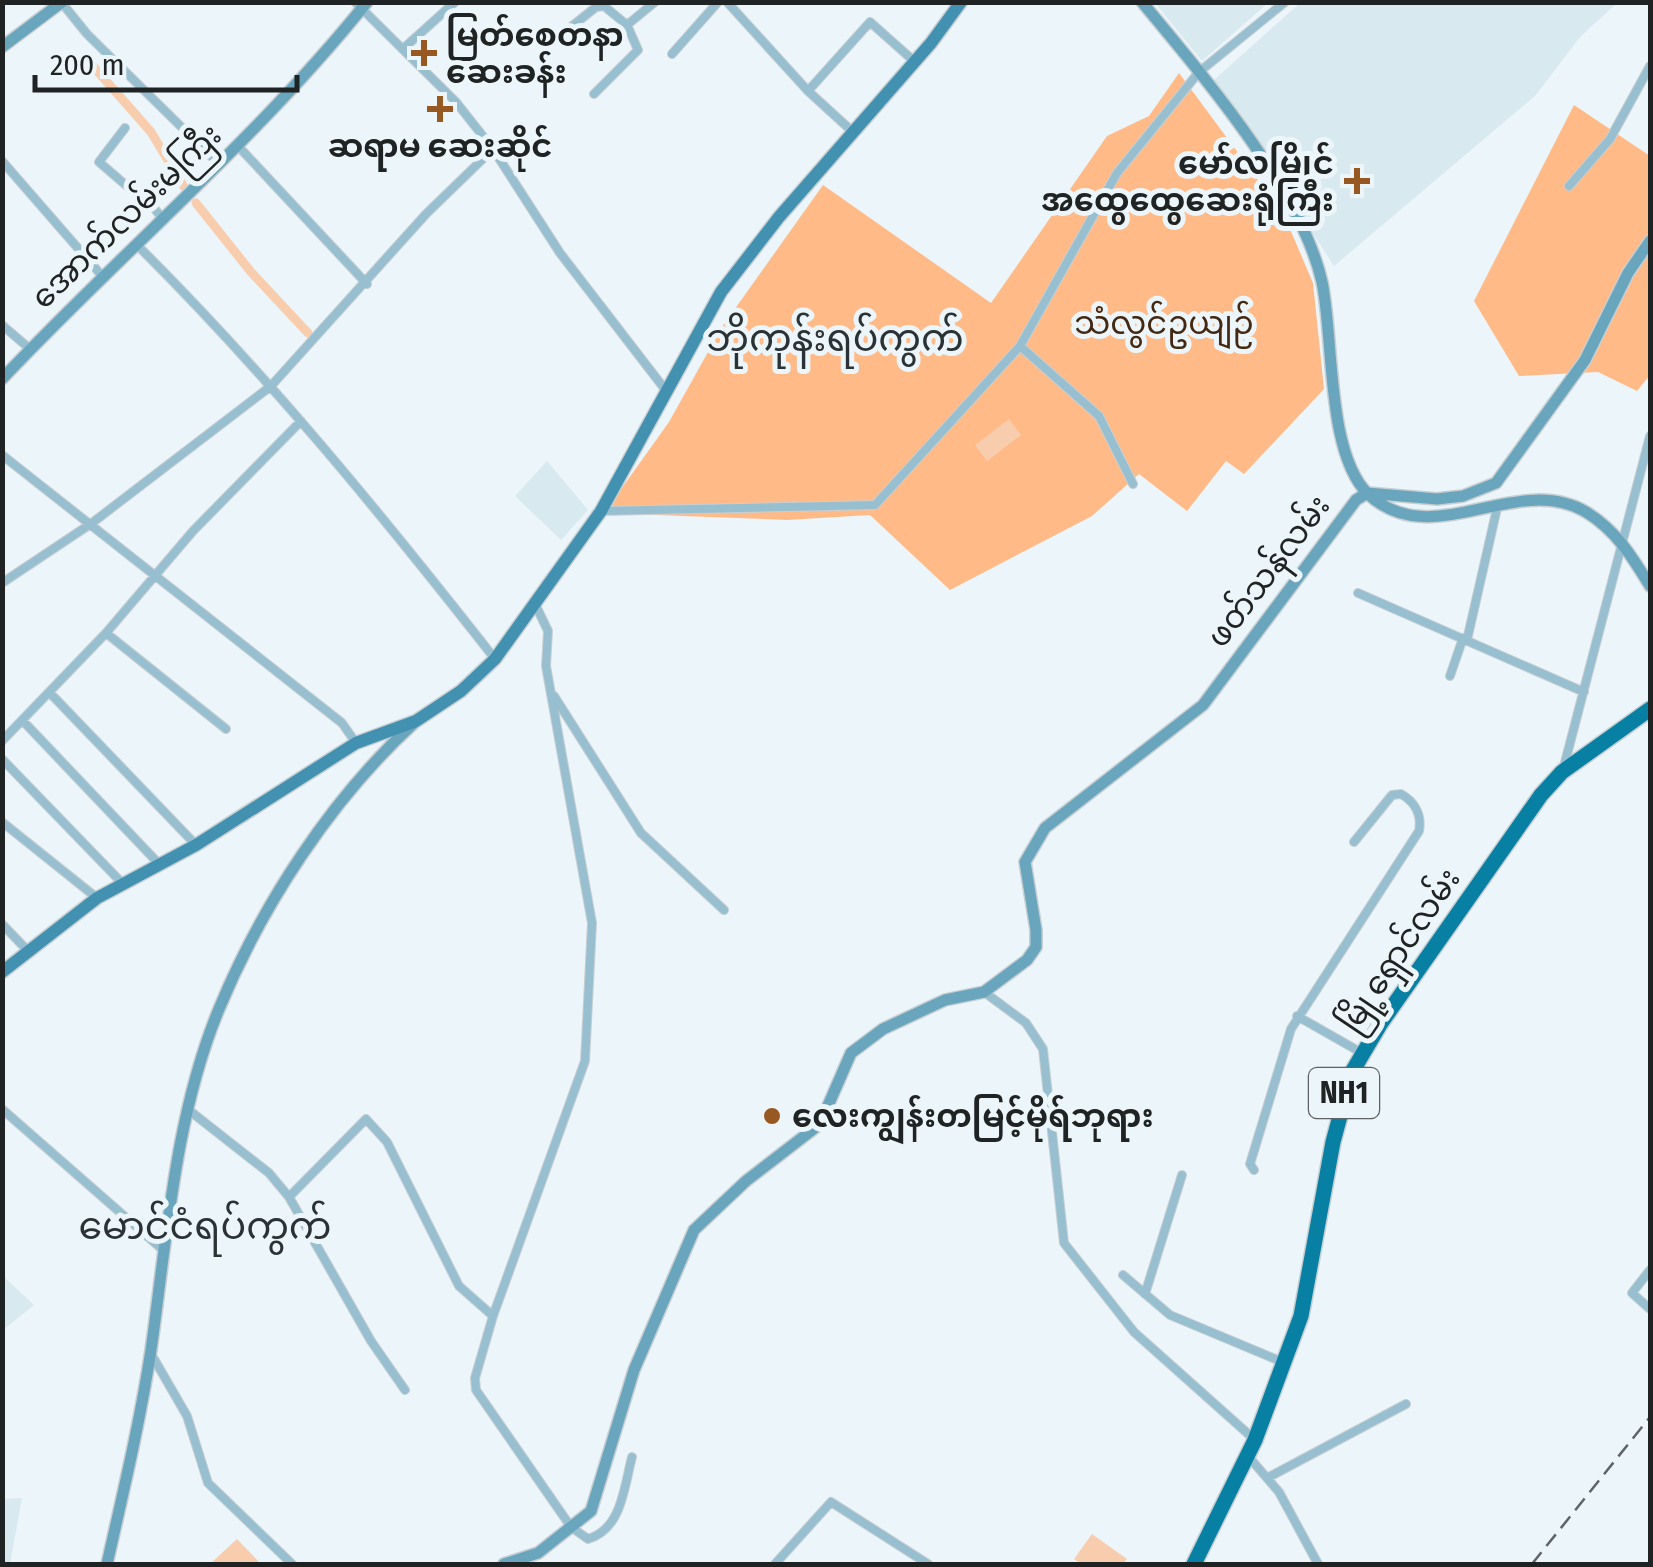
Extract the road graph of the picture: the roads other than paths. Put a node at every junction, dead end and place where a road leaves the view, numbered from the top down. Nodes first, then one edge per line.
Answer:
1 (455, 2) edge
2 (655, 2) edge
3 (718, 2) edge
4 (726, 2) edge
5 (1142, 2) edge
6 (1285, 2) edge
7 (62, 3) edge
8 (362, 4) edge
9 (958, 4) edge
10 (628, 25) junction
11 (556, 39) dead end
12 (2, 47) edge
13 (404, 48) junction
14 (672, 54) dead end
15 (915, 62) junction
16 (1650, 66) edge
17 (1199, 72) junction
18 (808, 91) junction
19 (594, 94) dead end
20 (125, 128) dead end
21 (854, 133) junction
22 (238, 146) junction
23 (493, 149) junction
24 (2, 161) edge
25 (220, 165) junction
26 (1568, 186) dead end
27 (164, 220) junction
28 (1650, 241) edge
29 (137, 245) junction
30 (103, 277) junction
31 (368, 284) junction
32 (2, 325) edge
33 (1020, 346) junction
34 (30, 349) junction
35 (2, 379) edge
36 (271, 386) junction
37 (668, 392) junction
38 (301, 421) junction
39 (1650, 436) edge
40 (2, 455) edge
41 (1648, 456) edge
42 (1134, 484) dead end
43 (1366, 493) junction
44 (1498, 504) junction
45 (601, 511) junction
46 (92, 523) junction
47 (1623, 543) junction
48 (154, 575) junction
49 (2, 583) edge
50 (1650, 586) edge
51 (1358, 592) dead end
52 (536, 606) junction
53 (106, 633) junction
54 (1465, 639) junction
55 (495, 659) junction
56 (1450, 676) dead end
57 (552, 692) junction
58 (1584, 692) junction
59 (50, 693) junction
60 (1650, 709) edge
61 (416, 720) junction
62 (23, 721) junction
63 (226, 729) dead end
64 (2, 741) edge
65 (356, 743) junction
66 (2, 759) edge
67 (1562, 772) junction
68 (2, 822) edge
69 (1354, 842) dead end
70 (196, 845) junction
71 (160, 866) junction
72 (123, 884) junction
73 (97, 898) junction
74 (724, 910) dead end
75 (2, 924) edge
76 (28, 951) junction
77 (2, 972) edge
78 (984, 992) junction
79 (1297, 1016) junction
80 (1362, 1053) junction
81 (2, 1110) edge
82 (190, 1111) junction
83 (1254, 1170) dead end
84 (1182, 1175) dead end
85 (289, 1197) junction
86 (164, 1250) junction
87 (1650, 1270) edge
88 (1123, 1275) dead end
89 (1144, 1294) junction
90 (1650, 1308) edge
91 (493, 1316) junction
92 (150, 1352) junction
93 (1285, 1363) junction
94 (404, 1390) dead end
95 (1406, 1404) dead end
96 (1255, 1440) junction
97 (1248, 1456) junction
98 (632, 1457) dead end
99 (1269, 1477) junction
100 (571, 1527) junction
101 (107, 1564) edge
102 (292, 1564) edge
103 (504, 1564) edge
104 (775, 1564) edge
105 (928, 1564) edge
106 (1194, 1564) edge
107 (1318, 1564) edge

1 - 13 street
2 - 10 street
3 - 14 street
4 - 18 street
5 - 17 main road
6 - 17 street
7 - 12 main road
7 - 25 street
8 - 13 street
8 - 22 main road, အောက်လမ်းမကြီး
9 - 15 main road
10 - 11 street
10 - 19 street
13 - 23 street
15 - 18 street
15 - 21 main road
16 - 26 street
17 - 33 street
17 - 43 main road
18 - 21 street
20 - 27 street
21 - 37 main road
22 - 25 main road, အောက်လမ်းမကြီး
22 - 31 street
23 - 31 street
23 - 37 street
24 - 30 street
25 - 27 main road, အောက်လမ်းမကြီး
27 - 29 main road, အောက်လမ်းမကြီး
28 - 43 main road, ဖတ်သန်လမ်း
29 - 30 main road, အောက်လမ်းမကြီး
29 - 36 street
30 - 34 main road, အောက်လမ်းမကြီး
31 - 36 street
32 - 34 street
33 - 42 street
33 - 45 street
34 - 35 main road, အောက်လမ်းမကြီး
36 - 38 street
36 - 46 street
37 - 45 main road
38 - 48 street
38 - 55 street
39 - 41 street
40 - 46 street
41 - 47 street
43 - 44 main road
43 - 78 main road, ဖတ်သန်လမ်း
44 - 47 main road
44 - 54 street
45 - 52 main road
46 - 48 street
46 - 49 street
47 - 50 main road
47 - 58 street
48 - 53 street
48 - 65 street
51 - 54 street
52 - 55 main road
52 - 57 street
53 - 59 street
53 - 63 street
54 - 56 street
54 - 58 street
55 - 61 main road
57 - 74 street
57 - 91 street
58 - 67 street
59 - 62 street
59 - 70 street
60 - 67 highway, မြို့ရှောင်လမ်း / NH1
61 - 65 main road
61 - 82 main road
62 - 64 street
62 - 71 street
65 - 70 main road
66 - 72 street
67 - 80 highway, မြို့ရှောင်လမ်း / NH1
68 - 73 street
69 - 79 street
70 - 71 main road
71 - 72 main road
72 - 73 main road
73 - 76 main road
75 - 76 street
76 - 77 main road
78 - 96 street
78 - 100 main road
79 - 80 street
79 - 83 street
80 - 93 highway, မြို့ရှောင်လမ်း / NH1
81 - 86 street
82 - 85 street
82 - 86 main road
84 - 89 street
85 - 91 street
85 - 94 street
86 - 92 main road
87 - 90 street
88 - 89 street
89 - 93 street
91 - 100 street
92 - 101 main road
92 - 102 street
93 - 96 highway, မြို့ရှောင်လမ်း / NH1
95 - 99 street
96 - 97 highway, မြို့ရှောင်လမ်း / NH1
97 - 99 street
97 - 106 highway, မြို့ရှောင်လမ်း / NH1
98 - 100 street
99 - 107 street
100 - 103 main road
104 - 105 street

